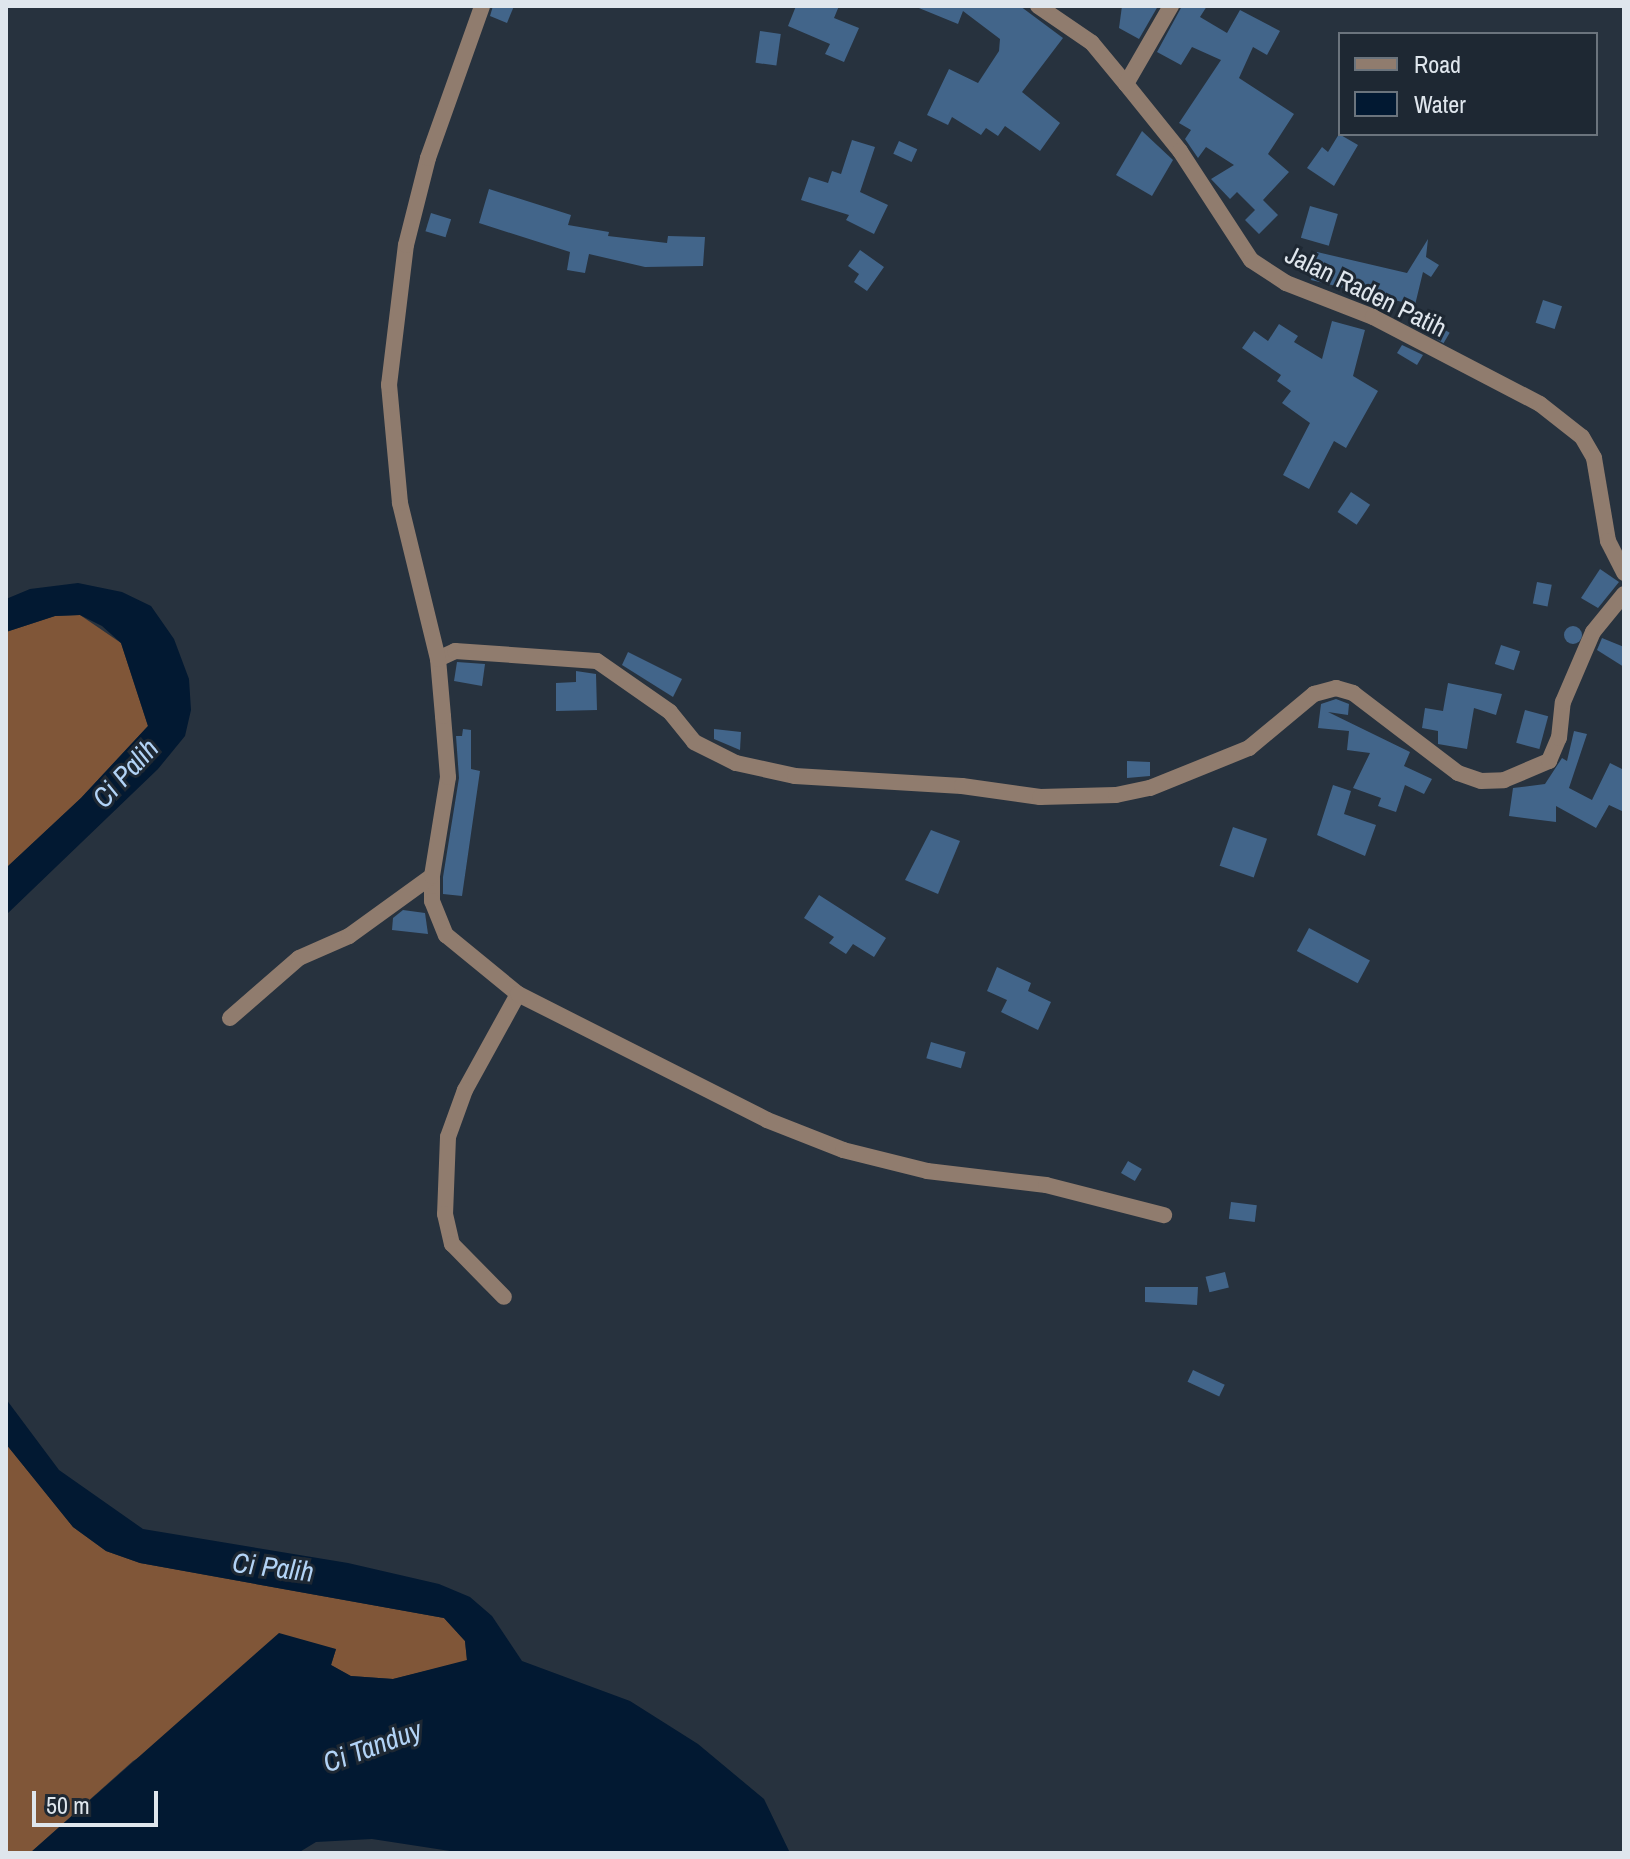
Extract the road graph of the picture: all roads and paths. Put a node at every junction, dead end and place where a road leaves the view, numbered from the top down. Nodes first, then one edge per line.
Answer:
1 (482, 6) edge
2 (1038, 6) edge
3 (1171, 6) edge
4 (1126, 84) junction
5 (1624, 573) edge
6 (1624, 594) edge
7 (438, 659) junction
8 (432, 876) junction
9 (518, 994) junction
10 (230, 1018) dead end
11 (1164, 1215) dead end
12 (504, 1297) dead end

1 - 7 street
2 - 4 street, Jalan Raden Patih
3 - 4 street
4 - 5 street, Jalan Raden Patih
6 - 7 street
7 - 8 street
8 - 9 street
8 - 10 street
9 - 11 street
9 - 12 street

